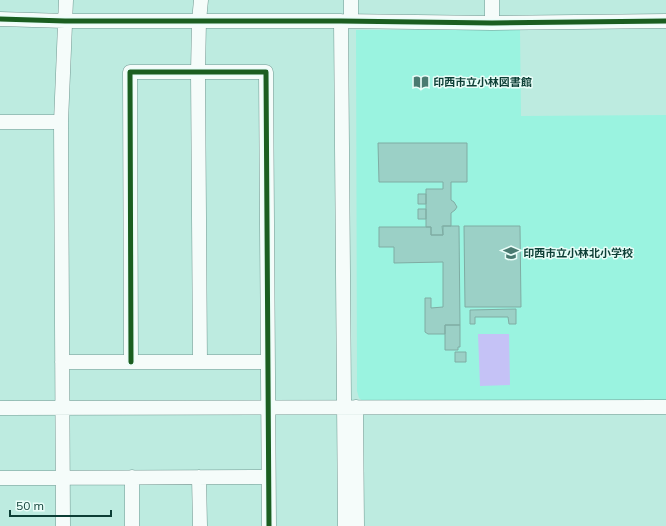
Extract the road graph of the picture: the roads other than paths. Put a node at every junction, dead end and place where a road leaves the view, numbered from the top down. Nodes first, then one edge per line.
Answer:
1 (66, 0) edge
2 (201, 0) edge
3 (351, 0) edge
4 (492, 0) edge
5 (0, 19) edge
6 (65, 21) junction
7 (199, 21) junction
8 (346, 21) junction
9 (666, 21) edge
10 (492, 23) junction
11 (198, 72) junction
12 (0, 122) edge
13 (61, 122) junction
14 (62, 362) junction
15 (131, 362) junction
16 (200, 362) junction
17 (268, 362) junction
18 (666, 406) edge
19 (350, 407) junction
20 (0, 408) edge
21 (63, 408) junction
22 (268, 408) junction
23 (63, 477) junction
24 (132, 477) junction
25 (199, 477) junction
26 (268, 477) junction
27 (0, 478) edge
28 (63, 526) edge
29 (132, 526) edge
30 (200, 526) edge
31 (268, 526) edge
32 (345, 526) edge
33 (357, 526) edge

1 - 6 street
2 - 7 street
3 - 8 street
4 - 10 street
5 - 6 street
6 - 7 street
6 - 13 street
7 - 8 street
7 - 11 street
8 - 10 street
8 - 19 street
9 - 10 street
11 - 15 street
11 - 16 street
11 - 17 street
12 - 13 street
13 - 14 street
14 - 15 street
14 - 21 street
15 - 16 street
16 - 17 street
17 - 22 street
18 - 19 street
19 - 22 street
19 - 32 street
19 - 33 street
20 - 21 street
21 - 22 street
21 - 23 street
22 - 26 street
23 - 24 street
23 - 27 street
23 - 28 street
24 - 25 street
24 - 29 street
25 - 26 street
25 - 30 street
26 - 31 street

